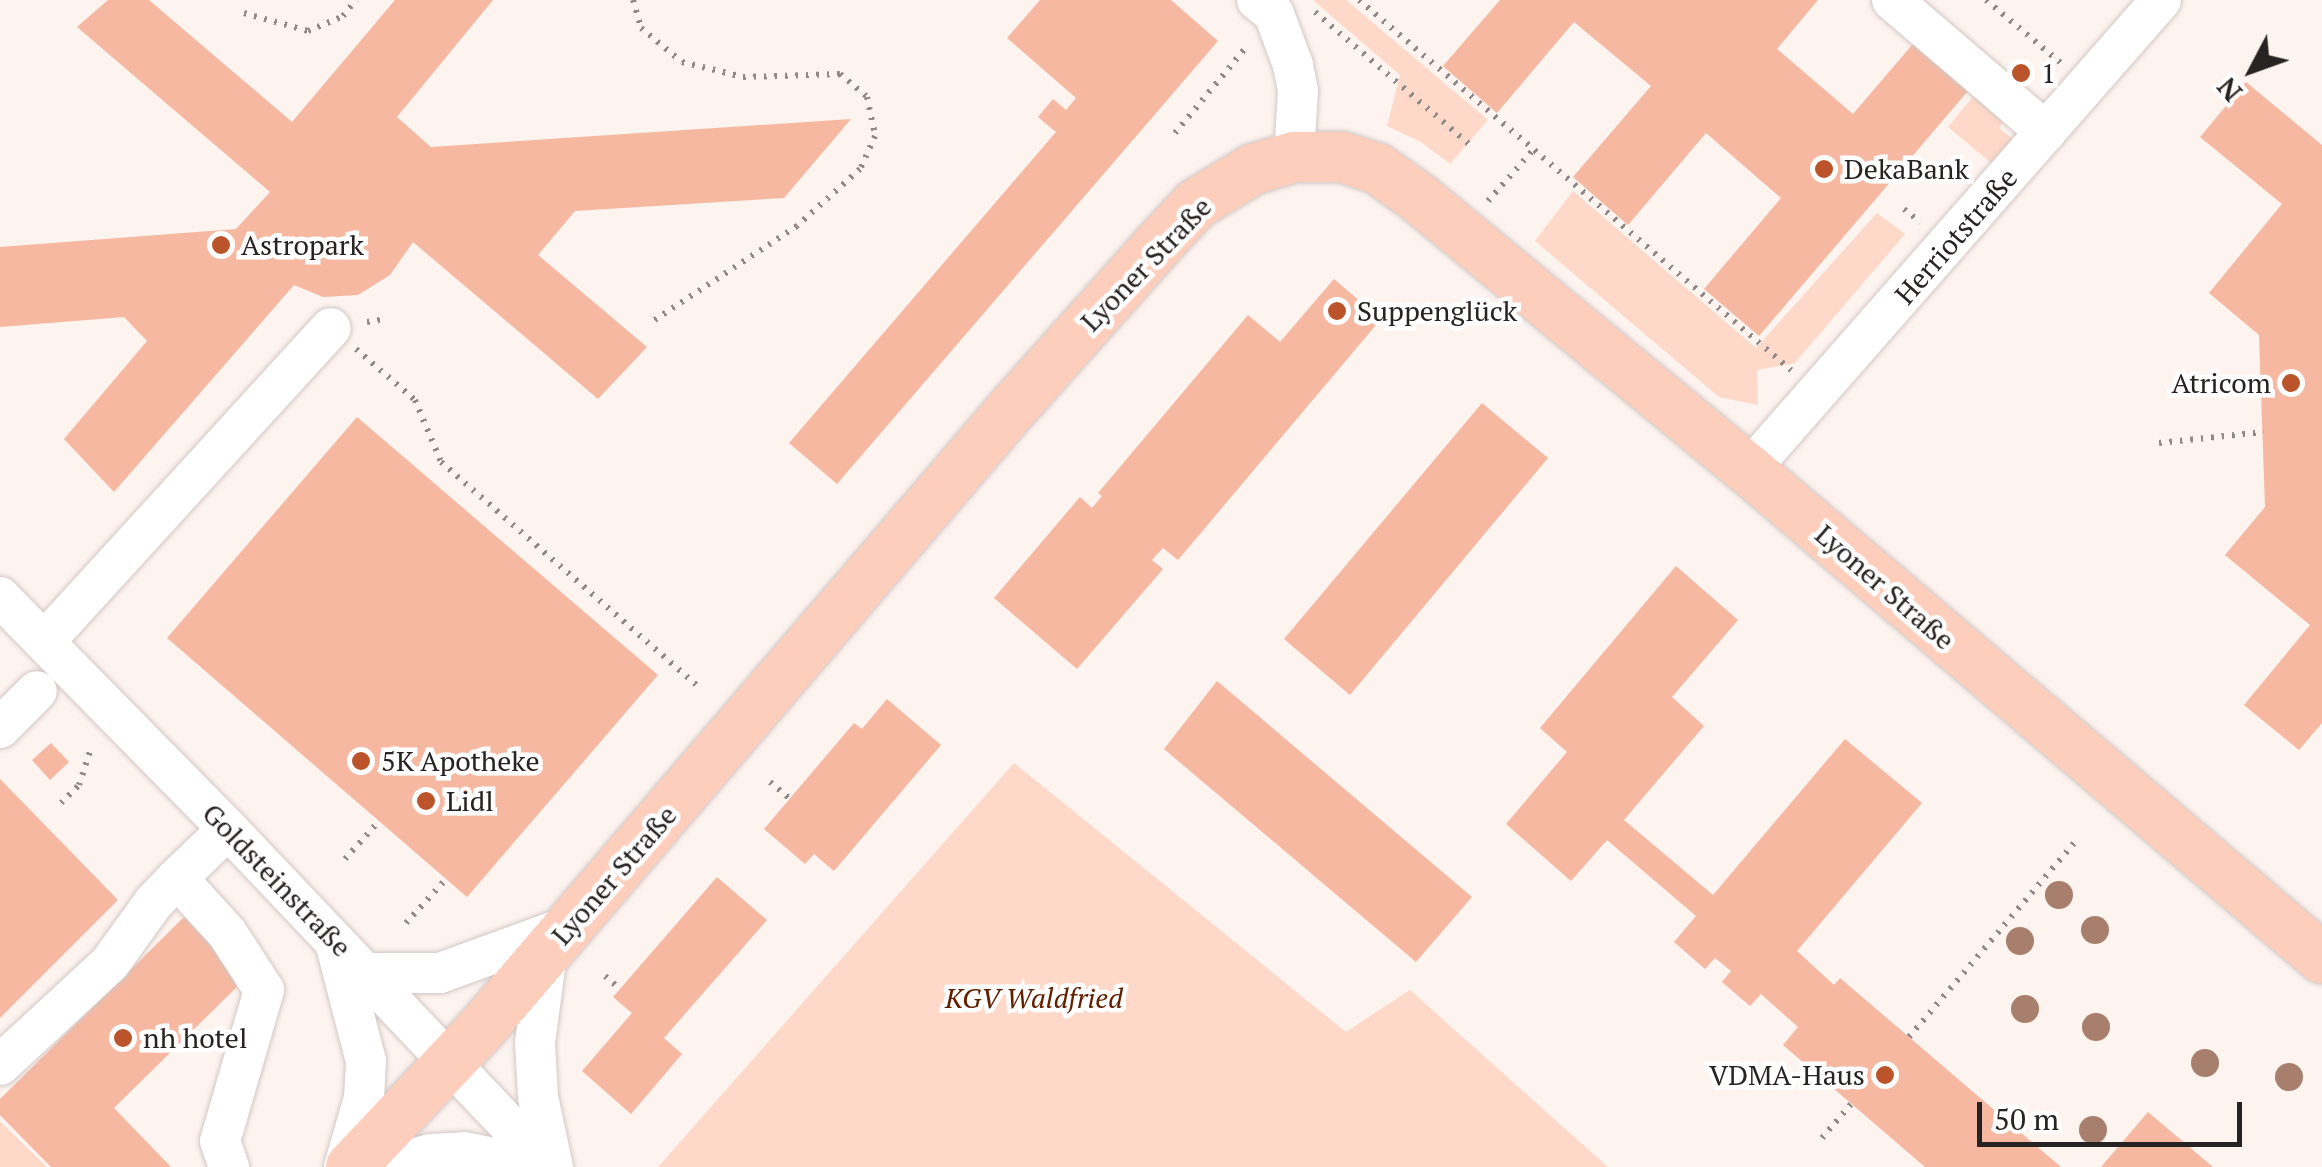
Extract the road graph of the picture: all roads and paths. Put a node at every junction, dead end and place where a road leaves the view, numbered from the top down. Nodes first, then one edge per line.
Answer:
1 (356, 0) edge
2 (633, 0) edge
3 (1301, 0) edge
4 (1359, 0) edge
5 (1892, 0) edge
6 (1986, 0) edge
7 (2160, 0) edge
8 (244, 13) dead end
9 (1258, 17) edge
10 (2087, 85) junction
11 (2046, 132) junction
12 (1176, 133) dead end
13 (1470, 145) dead end
14 (1534, 150) junction
15 (1294, 157) junction
16 (1509, 178) dead end
17 (1904, 209) dead end
18 (1925, 226) dead end
19 (653, 322) dead end
20 (331, 328) joint
21 (1796, 374) dead end
22 (2262, 432) dead end
23 (2159, 443) dead end
24 (1749, 470) junction
25 (0, 597) edge
26 (44, 642) junction
27 (700, 688) dead end
28 (37, 691) dead end
29 (0, 728) edge
30 (91, 748) dead end
31 (770, 782) dead end
32 (790, 799) dead end
33 (61, 803) dead end
34 (379, 821) dead end
35 (228, 828) junction
36 (2076, 840) dead end
37 (345, 859) dead end
38 (178, 878) junction
39 (446, 879) dead end
40 (406, 923) dead end
41 (333, 938) junction
42 (558, 940) junction
43 (2322, 958) edge
44 (366, 973) junction
45 (604, 976) dead end
46 (620, 989) dead end
47 (1909, 1037) dead end
48 (448, 1064) junction
49 (0, 1065) edge
50 (1851, 1104) dead end
51 (1822, 1138) dead end
52 (229, 1167) edge
53 (347, 1167) edge
54 (381, 1167) edge
55 (536, 1167) edge
56 (551, 1167) edge

1 - 8 path
2 - 19 path
3 - 13 path
4 - 14 path
5 - 11 street
6 - 10 path
7 - 10 street, Herriotstraße
9 - 12 path
9 - 15 street
10 - 11 street, Herriotstraße
11 - 24 street, Herriotstraße
14 - 16 path
14 - 21 path
15 - 24 main road, Lyoner Straße
15 - 42 main road, Lyoner Straße
17 - 18 path
20 - 26 street
20 - 27 path
22 - 23 path
24 - 43 main road, Lyoner Straße
25 - 26 street, Goldsteinstraße
26 - 35 street, Goldsteinstraße
28 - 29 street
30 - 33 path
31 - 32 path
34 - 37 path
35 - 38 street
35 - 41 street, Goldsteinstraße
36 - 47 path
38 - 49 street
38 - 52 street
39 - 40 path
41 - 44 street, Goldsteinstraße
41 - 53 street
42 - 44 street
42 - 48 main road, Lyoner Straße
42 - 56 street
44 - 48 street, Goldsteinstraße
45 - 46 path
48 - 53 main road, Lyoner Straße
48 - 56 street, Goldsteinstraße
50 - 51 path
54 - 55 street

